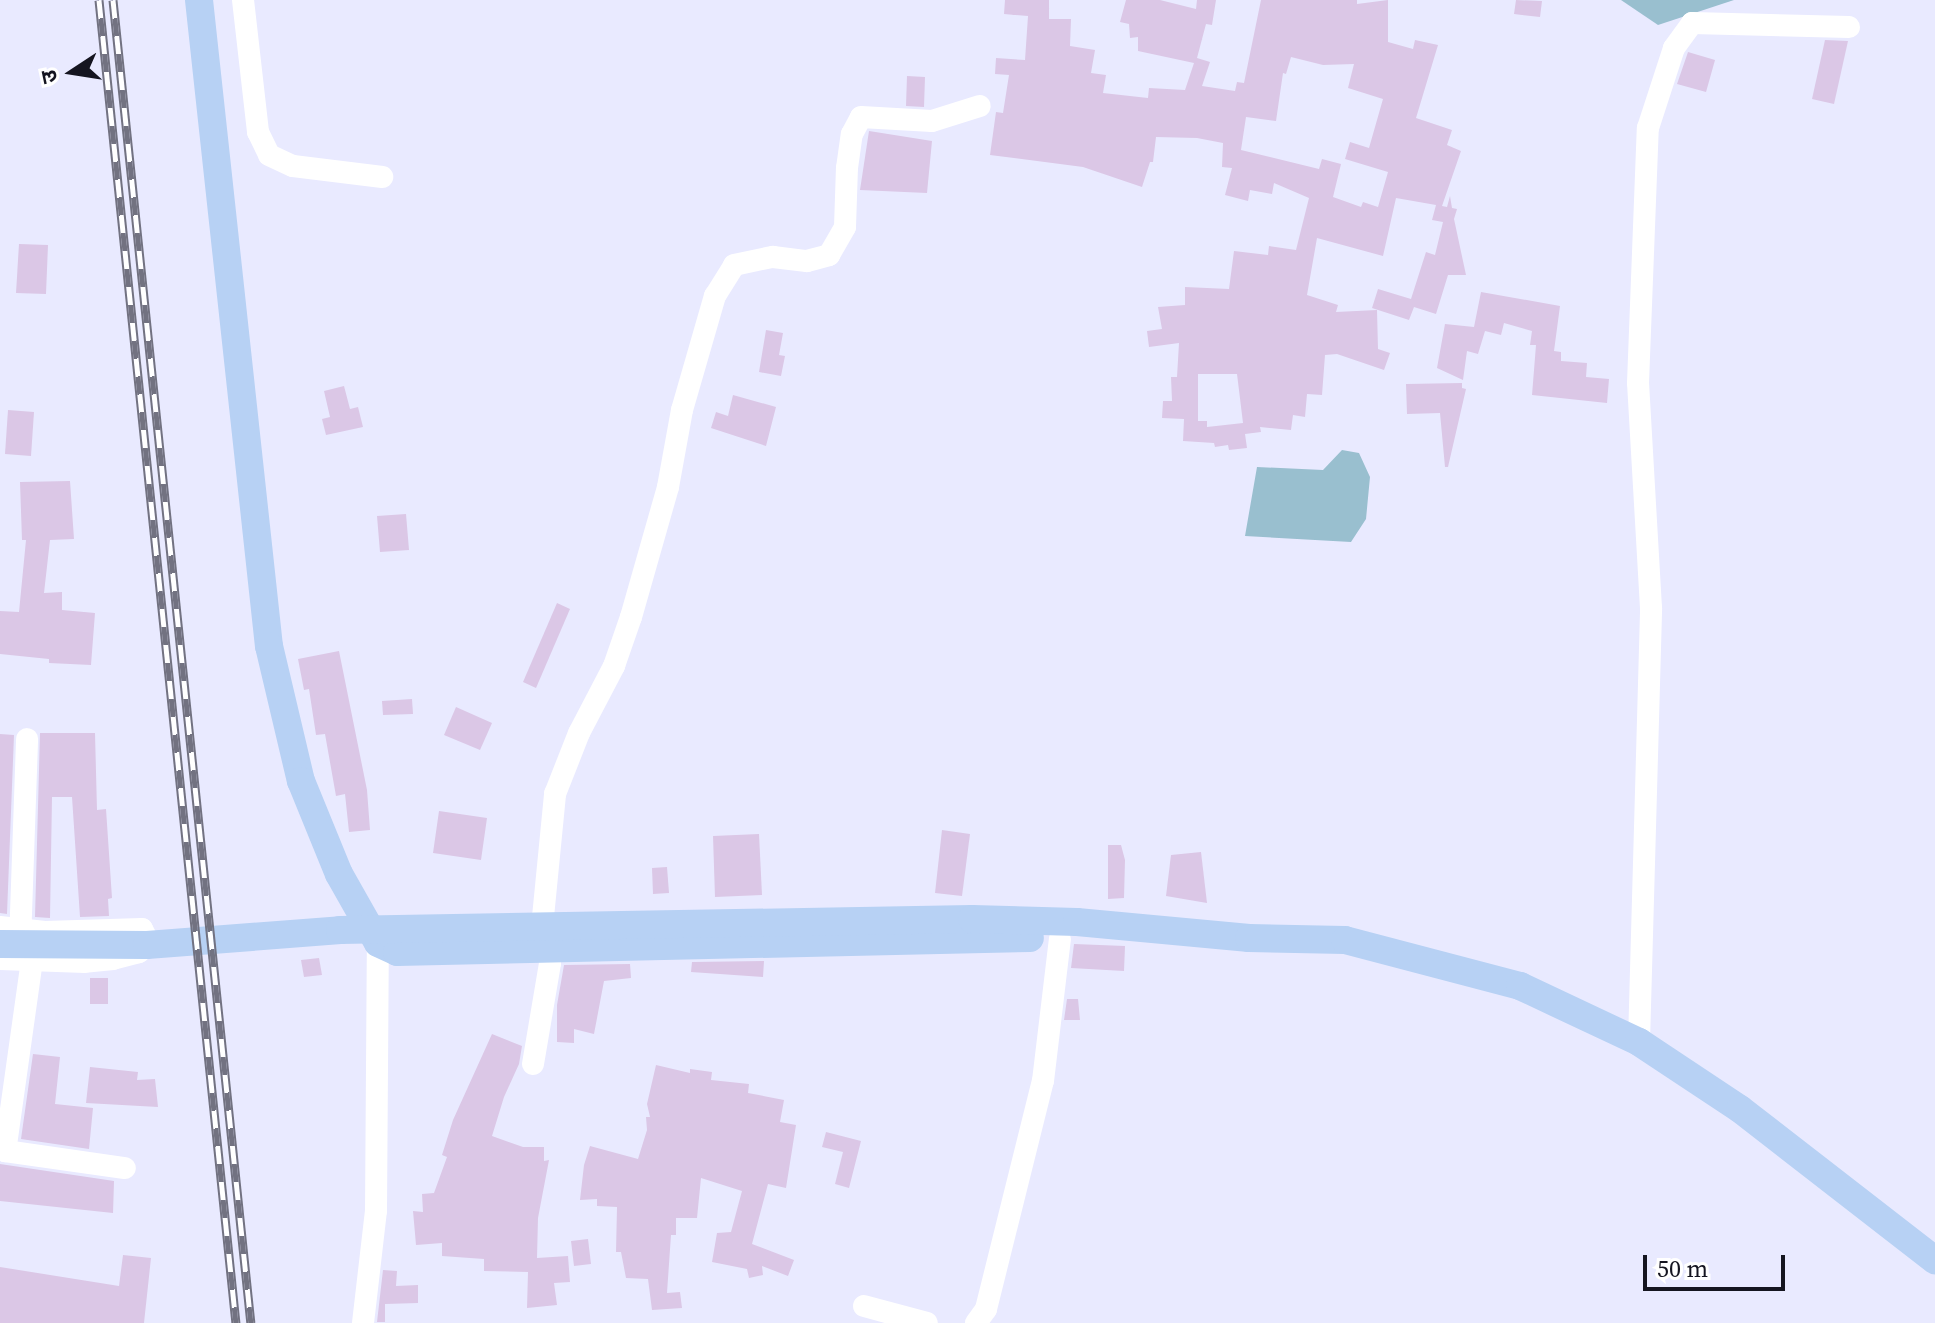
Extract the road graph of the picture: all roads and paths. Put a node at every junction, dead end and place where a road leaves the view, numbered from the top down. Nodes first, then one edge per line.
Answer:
1 (199, 0) edge
2 (243, 0) edge
3 (1849, 27) dead end
4 (980, 106) dead end
5 (382, 177) dead end
6 (27, 739) dead end
7 (359, 904) junction
8 (543, 917) junction
9 (1060, 939) junction
10 (1286, 939) junction
11 (378, 943) junction
12 (12, 946) edge
13 (547, 949) junction
14 (1639, 1042) junction
15 (533, 1064) dead end
16 (125, 1168) dead end
17 (1935, 1260) edge
18 (864, 1306) dead end
19 (363, 1323) edge
20 (927, 1323) edge
21 (976, 1323) edge

1 - 7 main road
2 - 5 street
3 - 14 street
4 - 8 street
6 - 12 street
7 - 8 main road
7 - 11 main road
8 - 10 main road
8 - 13 street
9 - 10 main road
9 - 13 main road
9 - 21 street
10 - 12 main road
10 - 14 main road
11 - 13 main road
11 - 19 street
12 - 16 street
13 - 15 street
14 - 17 main road
18 - 20 street

